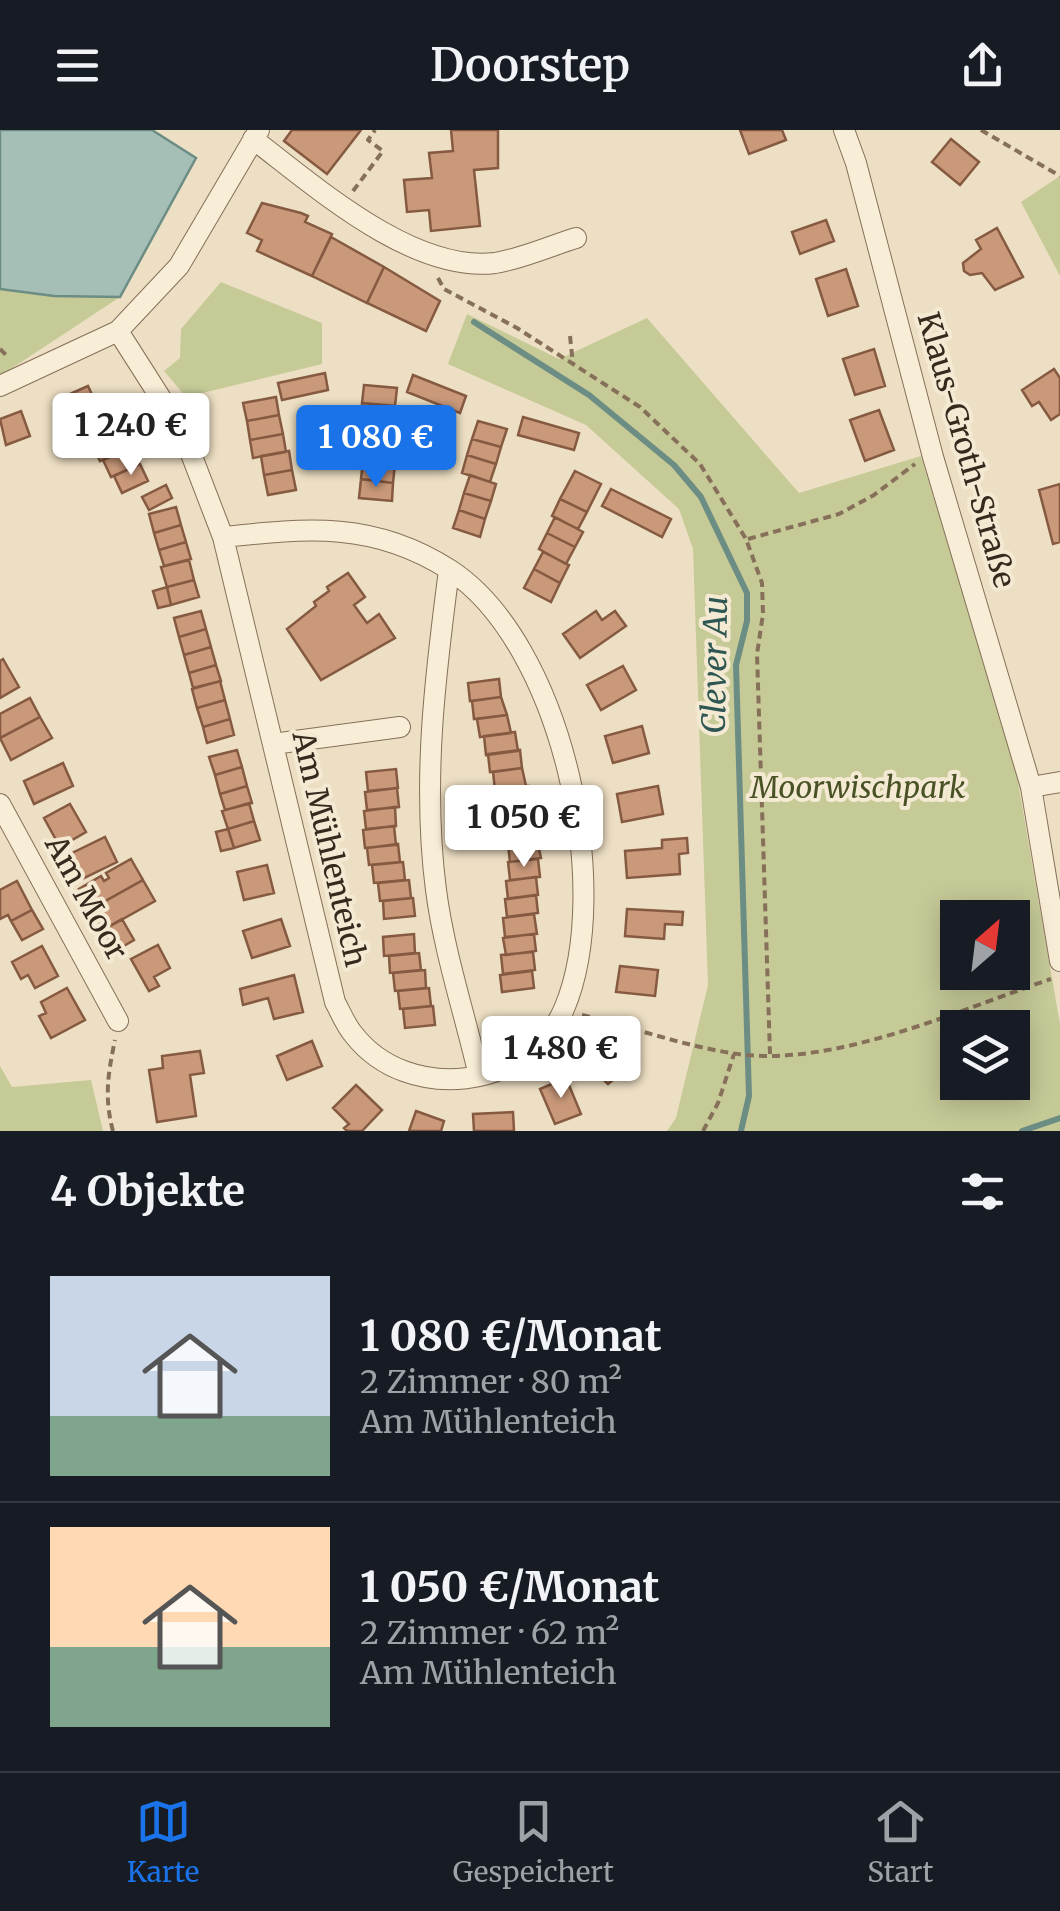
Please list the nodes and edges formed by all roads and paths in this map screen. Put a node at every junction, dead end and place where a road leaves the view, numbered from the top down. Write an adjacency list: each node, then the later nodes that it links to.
1 (376, 130): 6 (path)
2 (844, 130): 13 (street, Klaus-Groth-Straße)
3 (980, 130): 5 (path)
4 (256, 134): 6 (street); 9 (street)
5 (1060, 176)
6 (341, 206): 8 (street)
7 (576, 238): 8 (street)
8 (427, 256): 11 (path)
9 (118, 331): 12 (street); 14 (street, Am Mühlenteich)
10 (570, 336): 11 (path)
11 (573, 364): 15 (path)
12 (0, 386)
13 (933, 457): 15 (path); 20 (street, Klaus-Groth-Straße)
14 (223, 537): 16 (street, Am Mühlenteich); 18 (street, Am Mühlenteich)
15 (746, 540): 27 (path)
16 (449, 570): 24 (street, Am Mühlenteich); 28 (street)
17 (400, 727): 18 (street)
18 (274, 744): 28 (street, Am Mühlenteich)
19 (1060, 782): 20 (street)
20 (1030, 787): 22 (street, Klaus-Groth-Straße)
21 (0, 804): 25 (street, Am Moor)
22 (1060, 960)
23 (1060, 976): 27 (path)
24 (564, 1010): 26 (path); 28 (street, Am Mühlenteich)
25 (118, 1021): 29 (path)
26 (734, 1054): 27 (path); 30 (path)
27 (770, 1054)
28 (479, 1076)
29 (113, 1131)
30 (703, 1131)

